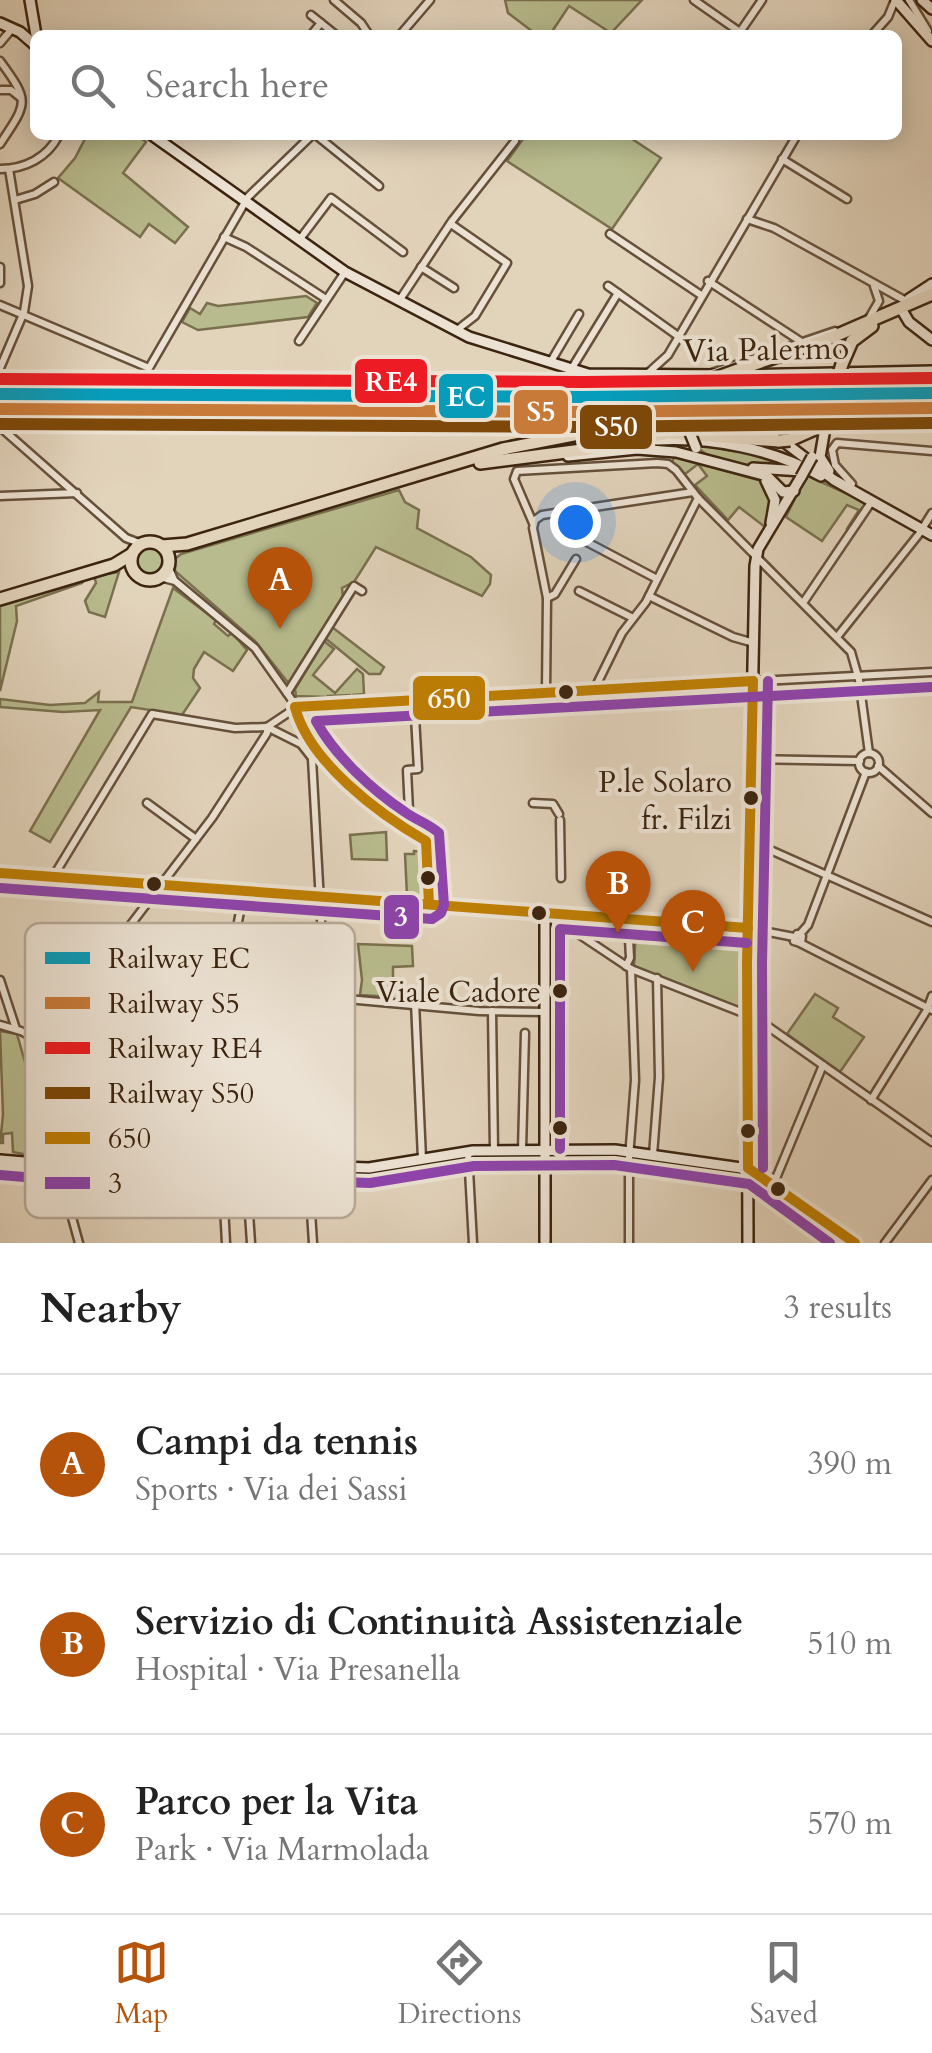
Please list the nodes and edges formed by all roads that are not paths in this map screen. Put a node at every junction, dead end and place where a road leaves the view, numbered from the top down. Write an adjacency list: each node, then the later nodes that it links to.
1 (334, 0): 18 (street)
2 (430, 0): 19 (street)
3 (694, 0): 20 (street)
4 (762, 0): 21 (street)
5 (922, 0): 8 (street)
6 (32, 2): 11 (street)
7 (901, 2): 10 (street); 10 (street); 23 (street); 23 (street)
8 (932, 9)
9 (311, 15): 13 (street)
10 (888, 17): 22 (street)
11 (32, 20): 14 (street); 15 (street)
12 (0, 23): 14 (street)
13 (321, 23): 16 (street); 17 (street)
14 (14, 30): 24 (street); 25 (street)
15 (35, 30)
16 (315, 30)
17 (330, 30)
18 (366, 30)
19 (404, 30)
20 (736, 30)
21 (744, 30)
22 (876, 30)
23 (932, 38)
24 (30, 41)
25 (0, 43)
26 (0, 60): 27 (street)
27 (7, 71): 28 (street); 29 (street)
28 (0, 90): 29 (street)
29 (22, 99): 30 (street)
30 (12, 126): 31 (street); 38 (street)
31 (0, 134)
32 (55, 140): 40 (street)
33 (159, 140): 45 (street, Via Palermo)
34 (309, 140): 45 (street)
35 (320, 140): 42 (street)
36 (794, 140): 39 (street)
37 (514, 141): 47 (street)
38 (0, 144)
39 (782, 159): 43 (street); 46 (street)
40 (5, 169): 44 (street)
41 (54, 182): 44 (street)
42 (380, 186)
43 (848, 199)
44 (15, 200): 69 (street)
45 (244, 202): 49 (street); 50 (street, Via Palermo)
46 (747, 218): 55 (street); 58 (street)
47 (451, 224): 53 (street); 70 (street)
48 (610, 234): 62 (street)
49 (224, 238): 64 (street); 69 (street)
50 (299, 240): 51 (street); 54 (street, Via Palermo)
51 (403, 252)
52 (0, 267): 56 (street)
53 (421, 267): 60 (street); 65 (street)
54 (345, 272): 64 (street); 65 (street, Via Palermo)
55 (708, 282): 62 (street); 78 (street)
56 (0, 283)
57 (932, 284): 67 (street)
58 (874, 285): 67 (street); 71 (street)
59 (608, 286): 61 (street)
60 (454, 288)
61 (618, 292): 74 (street); 82 (street)
62 (701, 294): 74 (street)
63 (932, 297): 67 (main road); 71 (main road)
64 (326, 299): 76 (street)
65 (399, 302): 73 (street, Via Palermo)
66 (0, 306): 69 (street)
67 (904, 306): 71 (street); 77 (street); 87 (main road, bridge)
68 (579, 314): 80 (street)
69 (22, 315): 81 (street)
70 (475, 316): 73 (street); 75 (street)
71 (873, 318): 72 (main road)
72 (851, 329): 78 (street); 86 (main road, bridge)
73 (455, 331): 75 (street, Via Palermo)
74 (678, 336): 79 (street)
75 (472, 338): 80 (street, Via Palermo)
76 (299, 340)
77 (932, 340)
78 (801, 341): 86 (street)
79 (668, 355): 84 (street); 85 (street)
80 (550, 363): 82 (street, Via Palermo)
81 (0, 368)
82 (571, 370): 84 (street, Via Palermo)
83 (932, 371): 86 (street, Via Palermo)
84 (643, 375): 85 (street, Via Palermo)
85 (663, 375): 86 (street, Via Palermo)
86 (703, 381): 93 (main road, bridge); 94 (street, bridge)
87 (829, 408): 89 (street); 90 (main road)
88 (0, 427): 100 (street)
89 (824, 434): 98 (street); 99 (street, bridge)
90 (630, 441): 92 (main road); 98 (street)
91 (932, 451): 98 (street)
92 (508, 458): 94 (street); 96 (main road)
93 (476, 459): 96 (main road); 103 (street)
94 (724, 466): 95 (street)
95 (742, 469): 97 (street); 98 (street)
96 (441, 470): 110 (main road)
97 (757, 474): 99 (street); 107 (street)
98 (851, 489): 103 (street)
99 (794, 491): 107 (street)
100 (77, 493): 102 (street); 111 (street)
101 (696, 495): 105 (street); 105 (street); 112 (street); 117 (street)
102 (0, 496)
103 (873, 500): 106 (street); 123 (street)
104 (932, 513): 106 (street)
105 (533, 523): 121 (street)
106 (923, 533): 125 (street)
107 (767, 535): 112 (street)
108 (586, 541): 117 (street)
109 (162, 546): 110 (main road); 111 (main road); 115 (main road)
110 (180, 546): 115 (main road)
111 (136, 550): 114 (main road); 116 (main road)
112 (756, 557): 123 (street); 126 (street)
113 (576, 559): 121 (street)
114 (114, 566): 116 (main road); 122 (main road)
115 (166, 567): 116 (main road); 134 (street)
116 (133, 570)
117 (657, 579): 120 (street)
118 (362, 591): 134 (street)
119 (580, 591): 124 (street)
120 (649, 596): 124 (street); 126 (street)
121 (547, 598): 133 (street)
122 (0, 599)
123 (804, 603): 125 (street)
124 (633, 618): 129 (street)
125 (837, 637): 128 (street)
126 (754, 644): 130 (street)
127 (932, 672): 128 (street)
128 (856, 676): 130 (street); 140 (street)
129 (600, 678): 131 (street); 132 (street)
130 (753, 681): 132 (street); 141 (street)
131 (594, 690): 132 (street); 133 (street)
132 (607, 690)
133 (546, 692): 135 (street)
134 (287, 693): 136 (street)
135 (414, 699): 136 (street); 151 (street)
136 (295, 707): 137 (street); 138 (street)
137 (267, 727): 139 (street); 152 (street); 157 (street)
138 (311, 740): 139 (street); 143 (street); 144 (street)
139 (298, 743): 143 (street)
140 (870, 754): 145 (street); 146 (street)
141 (752, 758): 142 (street); 153 (street)
142 (768, 759): 145 (street); 154 (street)
143 (313, 762): 144 (street); 161 (street)
144 (329, 762): 151 (street)
145 (860, 762): 147 (street)
146 (878, 766): 147 (street); 150 (street)
147 (866, 772): 156 (street)
148 (148, 802): 152 (street)
149 (533, 803): 158 (street)
150 (932, 813)
151 (410, 832): 162 (street)
152 (196, 839): 159 (street)
153 (750, 840): 154 (street); 171 (street)
154 (766, 847): 156 (street)
155 (0, 872): 157 (street)
156 (828, 874): 167 (street); 173 (street)
157 (53, 876): 159 (street)
158 (560, 878)
159 (161, 885): 160 (street); 168 (street)
160 (244, 891): 161 (street); 169 (street)
161 (320, 896): 162 (street); 170 (street)
162 (429, 904): 163 (street)
163 (545, 913): 164 (street); 182 (street)
164 (558, 914): 165 (street); 172 (street)
165 (571, 915): 166 (street); 172 (street)
166 (628, 919): 171 (street); 174 (street)
167 (932, 922)
168 (130, 923)
169 (238, 923)
170 (322, 923)
171 (748, 928): 173 (street); 183 (street)
172 (574, 930): 174 (street)
173 (798, 938): 180 (street)
174 (628, 967): 175 (street); 195 (street)
175 (657, 978): 183 (street); 196 (street)
176 (0, 980): 185 (street)
177 (932, 996): 180 (street)
178 (355, 999): 179 (street)
179 (415, 1002): 181 (street); 197 (street)
180 (930, 1009): 189 (street)
181 (492, 1011): 182 (street); 192 (street)
182 (544, 1012): 191 (street)
183 (746, 1015): 188 (street); 201 (street)
184 (0, 1025): 185 (street)
185 (16, 1029): 186 (street)
186 (25, 1034)
187 (525, 1034): 193 (street)
188 (823, 1065): 189 (street); 203 (street)
189 (871, 1100): 190 (street)
190 (932, 1142)
191 (544, 1149): 193 (street); 195 (street); 213 (street)
192 (494, 1150): 193 (street); 194 (street)
193 (522, 1150)
194 (468, 1152): 197 (street); 212 (street)
195 (630, 1152): 196 (street); 214 (street)
196 (653, 1155): 201 (street)
197 (422, 1159): 200 (street)
198 (0, 1164): 199 (street)
199 (25, 1166)
200 (355, 1167)
201 (748, 1168): 203 (street); 215 (street)
202 (932, 1180): 217 (street)
203 (774, 1184): 216 (street)
204 (72, 1218): 208 (street)
205 (225, 1218): 209 (street)
206 (249, 1218): 210 (street)
207 (311, 1218): 211 (street)
208 (79, 1243)
209 (226, 1243)
210 (251, 1243)
211 (313, 1243)
212 (474, 1243)
213 (544, 1243)
214 (628, 1243)
215 (748, 1243)
216 (855, 1243)
217 (884, 1243)

